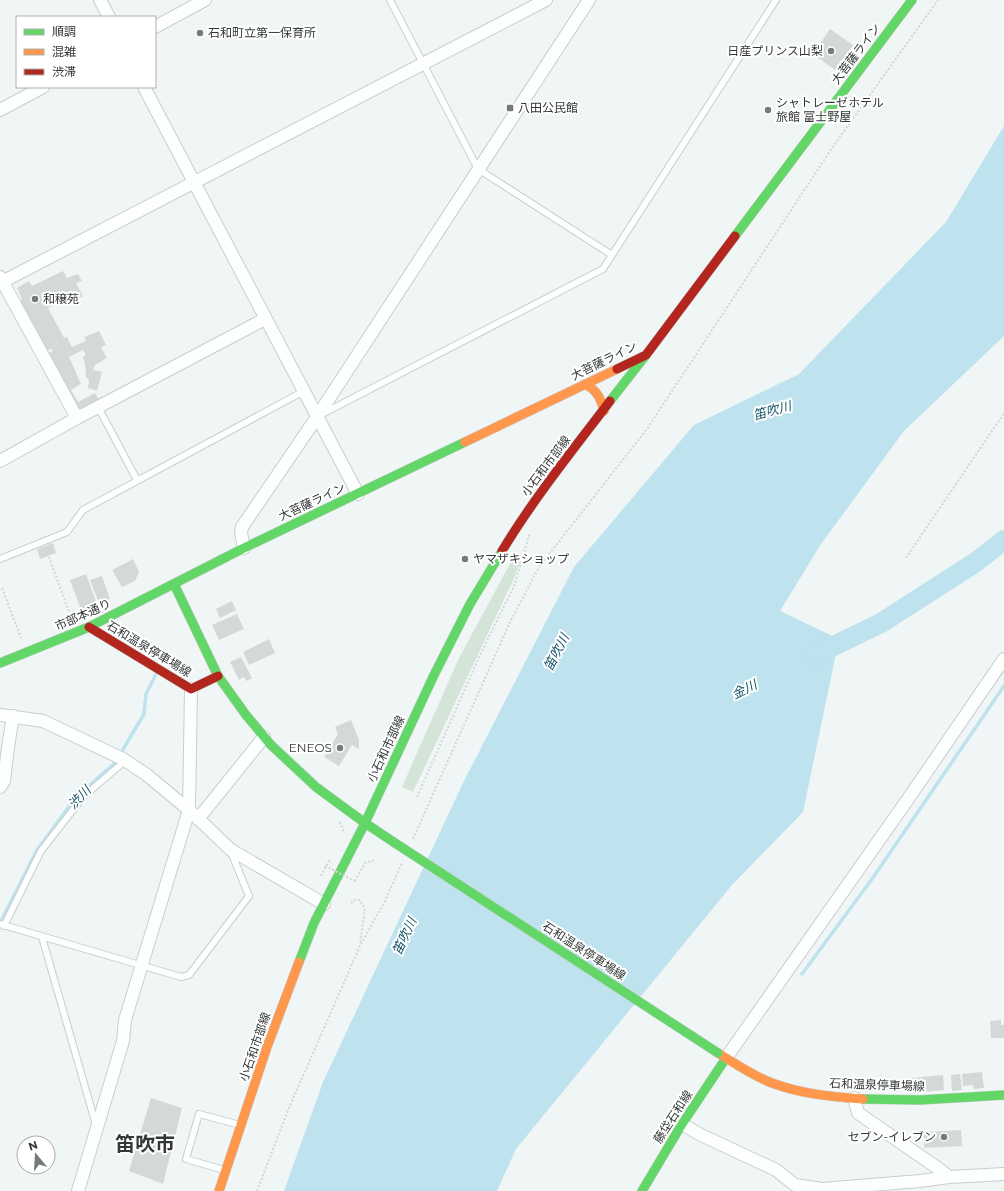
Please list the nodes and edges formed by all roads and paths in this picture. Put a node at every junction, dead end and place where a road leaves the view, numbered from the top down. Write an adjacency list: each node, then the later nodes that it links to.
1 (100, 0): 9 (street)
2 (205, 0): 10 (street)
3 (390, 0): 11 (lane)
4 (546, 0): 11 (street)
5 (588, 0): 15 (street)
6 (776, 0): 17 (lane)
7 (912, 0): 20 (main road, 大菩薩ライン)
8 (938, 0): 54 (path)
9 (108, 16)
10 (156, 26)
11 (424, 63): 15 (lane); 16 (street)
12 (41, 88): 14 (street)
13 (145, 88): 16 (street)
14 (0, 110)
15 (478, 169): 17 (lane); 26 (street)
16 (194, 183): 18 (street); 19 (street)
17 (612, 255): 26 (lane)
18 (1, 281): 27 (street)
19 (265, 319): 22 (street); 23 (street)
20 (646, 355): 21 (main road, 大菩薩ライン); 24 (main road, 小石和市部線)
21 (585, 384): 24 (main road); 30 (main road, 大菩薩ライン)
22 (304, 391): 26 (street); 29 (lane)
23 (98, 407): 27 (street); 29 (lane)
24 (604, 411): 53 (main road, 小石和市部線)
25 (1004, 413): 34 (path)
26 (318, 417): 30 (street); 32 (street)
27 (77, 418): 28 (street)
28 (0, 461)
29 (138, 480): 35 (lane)
30 (358, 494): 32 (main road, 大菩薩ライン)
31 (531, 527): 50 (path)
32 (244, 548): 36 (main road, 大菩薩ライン)
33 (49, 557): 38 (path)
34 (906, 558)
35 (0, 559)
36 (174, 584): 39 (main road, 市部本通り); 43 (main road, 石和温泉停車場線)
37 (2, 588): 40 (path)
38 (72, 620)
39 (89, 627): 42 (main road, 市部本通り); 44 (main road, 石和温泉停車場線)
40 (22, 641)
41 (1004, 659): 65 (street)
42 (0, 663)
43 (218, 676): 44 (main road, 石和温泉停車場線); 47 (main road, 石和温泉停車場線)
44 (191, 689): 51 (street)
45 (0, 715): 46 (street)
46 (13, 716): 48 (street); 49 (street)
47 (264, 737): 52 (street); 53 (main road, 石和温泉停車場線)
48 (120, 758): 51 (street); 61 (lane)
49 (0, 787)
50 (418, 797)
51 (189, 810): 52 (street); 64 (street)
52 (198, 819): 55 (street)
53 (365, 823): 60 (main road, 小石和市部線); 65 (main road, 石和温泉停車場線, bridge)
54 (414, 839)
55 (231, 850): 60 (street); 64 (lane)
56 (375, 860): 58 (path, bridge)
57 (404, 860): 63 (path)
58 (325, 866)
59 (351, 903): 63 (path)
60 (324, 904): 68 (main road, 小石和市部線)
61 (2, 925): 62 (lane)
62 (42, 937): 64 (lane); 70 (lane)
63 (360, 946): 78 (path)
64 (141, 966): 70 (street)
65 (722, 1055): 67 (main road, 石和温泉停車場線); 69 (main road, 藤垈石和線)
66 (1004, 1095): 67 (main road, 石和温泉停車場線)
67 (854, 1098): 73 (street)
68 (240, 1125): 71 (main road, 小石和市部線); 71 (lane)
69 (685, 1125): 75 (street); 79 (main road, 藤垈石和線)
70 (97, 1128): 76 (street)
71 (226, 1171): 77 (main road, 小石和市部線)
72 (1004, 1174): 73 (street)
73 (949, 1177): 74 (street)
74 (921, 1186): 75 (street)
75 (822, 1190)
76 (78, 1191)
77 (219, 1191)
78 (257, 1191)
79 (642, 1191)

